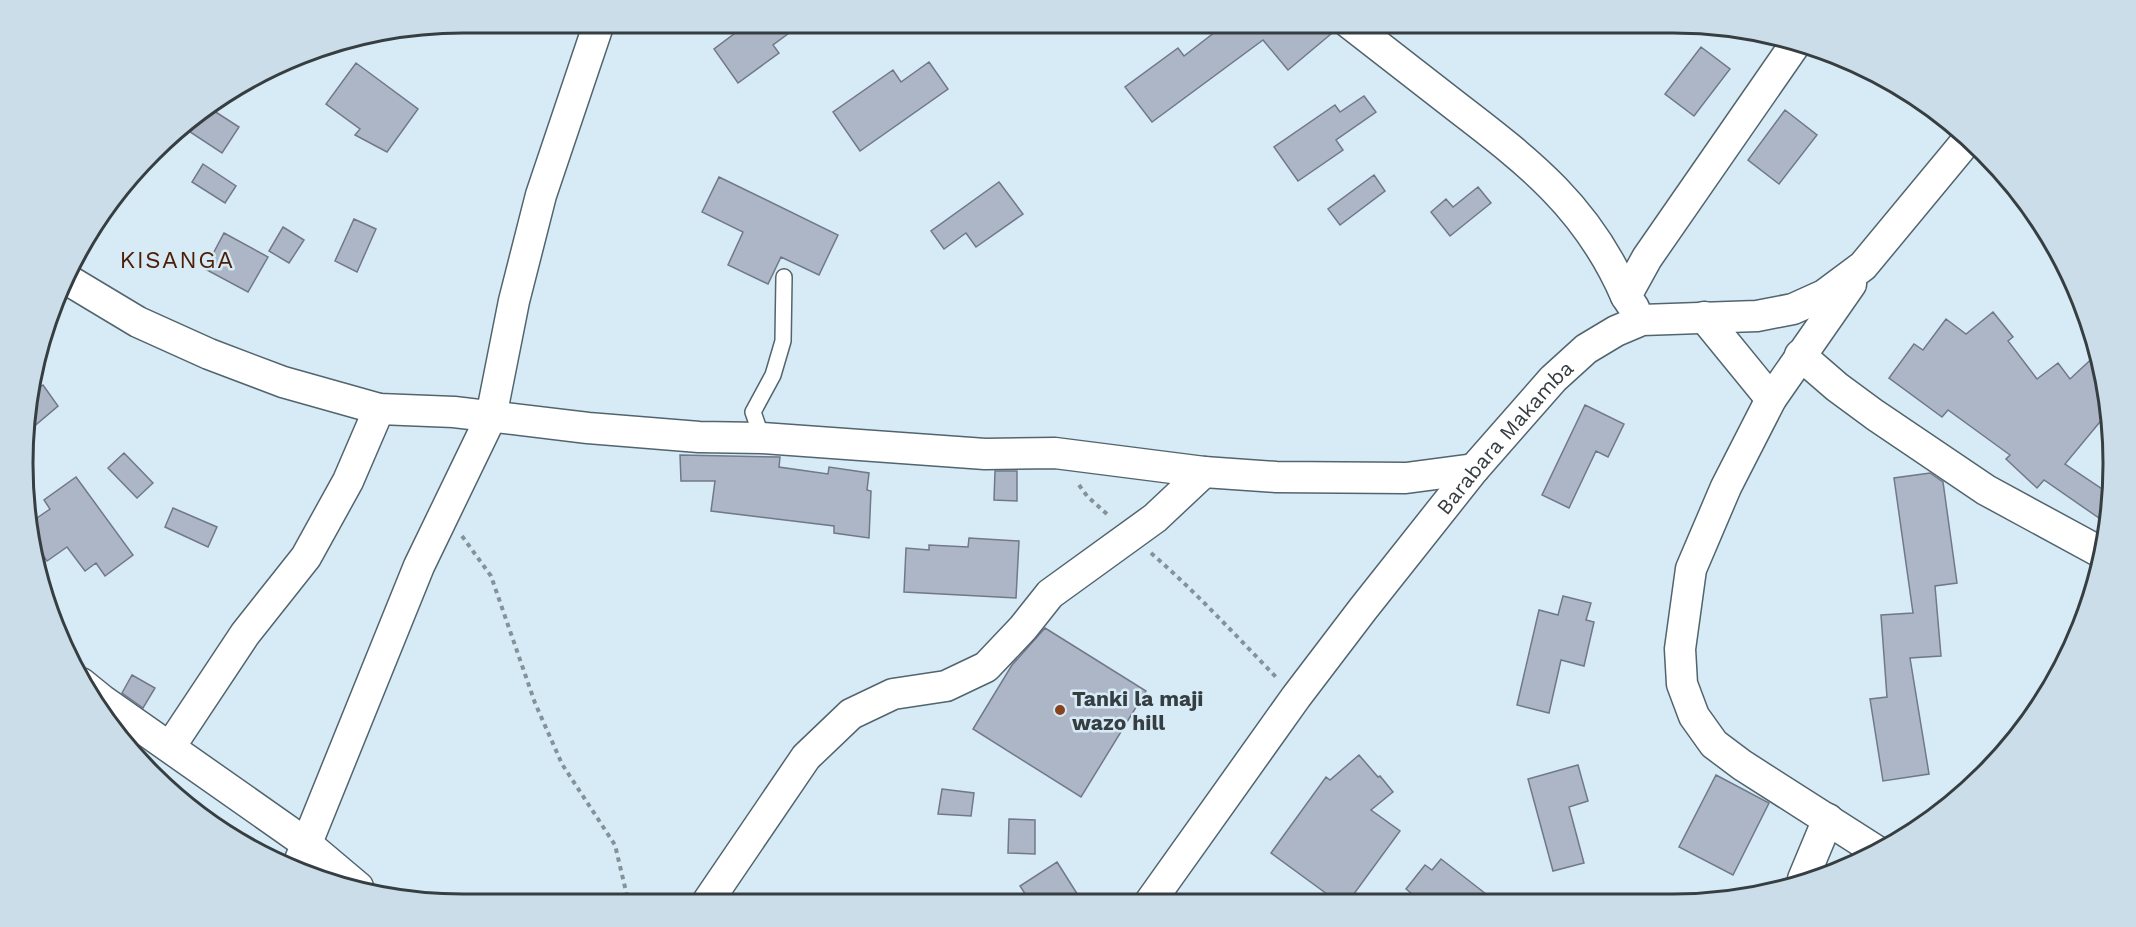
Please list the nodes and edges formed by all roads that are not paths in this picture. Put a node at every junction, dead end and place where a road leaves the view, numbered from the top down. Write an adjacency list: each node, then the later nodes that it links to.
1 (595, 33): 14 (street)
2 (1363, 33): 8 (street)
3 (1791, 50): 8 (street)
4 (1963, 146): 5 (street, Barabara Makamba)
5 (1863, 267): 9 (street, Barabara Makamba); 11 (street)
6 (784, 278): 15 (lane)
7 (73, 283): 13 (street)
8 (1626, 296): 10 (street)
9 (1704, 317): 10 (street, Barabara Makamba); 12 (street)
10 (1642, 320): 16 (street, Barabara Makamba)
11 (1800, 355): 12 (street); 18 (street)
12 (1771, 399): 21 (street)
13 (379, 409): 14 (street); 20 (street)
14 (491, 417): 15 (street); 23 (street)
15 (762, 438): 17 (street)
16 (1474, 469): 17 (street); 27 (street, Barabara Makamba)
17 (1204, 472): 26 (street)
18 (2095, 549)
19 (104, 699): 20 (street)
20 (170, 747): 23 (street)
21 (1828, 819): 22 (street); 25 (street)
22 (1869, 846)
23 (302, 857): 24 (street)
24 (332, 873)
25 (1806, 873)
26 (713, 894)
27 (1156, 894)

